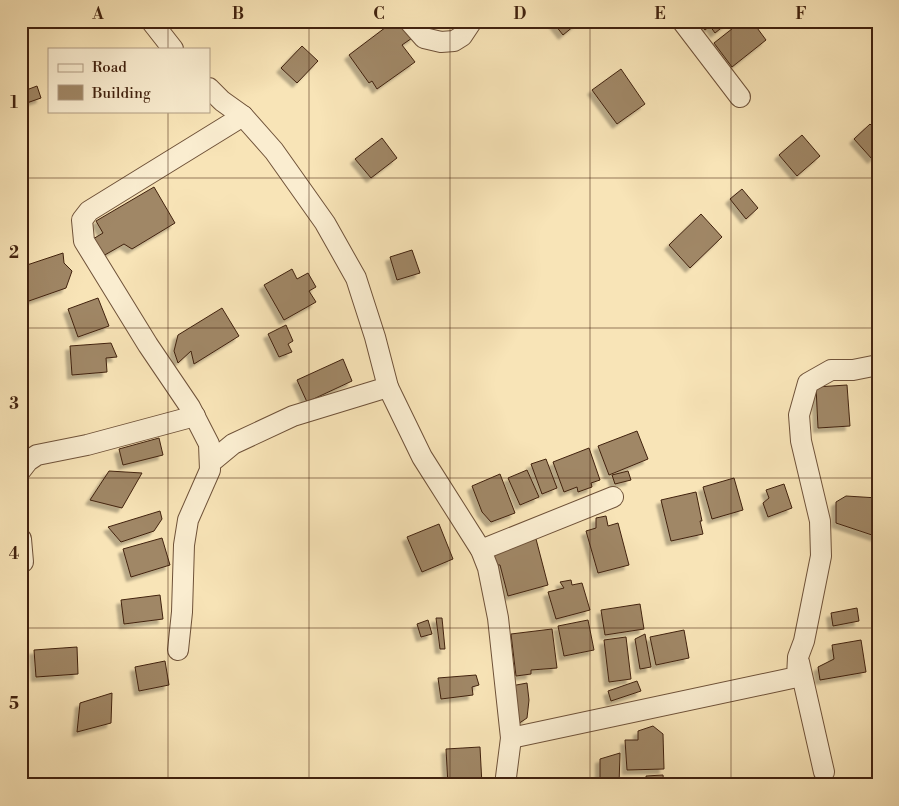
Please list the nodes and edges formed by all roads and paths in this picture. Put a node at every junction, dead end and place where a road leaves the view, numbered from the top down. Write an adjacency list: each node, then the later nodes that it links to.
1 (151, 21): 5 (street)
2 (410, 21): 3 (street)
3 (472, 21)
4 (682, 21): 7 (street)
5 (172, 48)
6 (210, 89): 8 (street)
7 (740, 97)
8 (242, 116): 10 (street); 11 (street)
9 (878, 365): 19 (street)
10 (388, 387): 12 (street); 16 (street)
11 (195, 416): 12 (street); 13 (street)
12 (209, 453): 18 (street)
13 (21, 470)
14 (613, 497): 16 (street)
15 (21, 539): 17 (street)
16 (481, 550): 20 (street)
17 (23, 562)
18 (178, 650)
19 (798, 657): 20 (street); 21 (street)
20 (511, 738): 22 (street)
21 (824, 772)
22 (506, 785)

